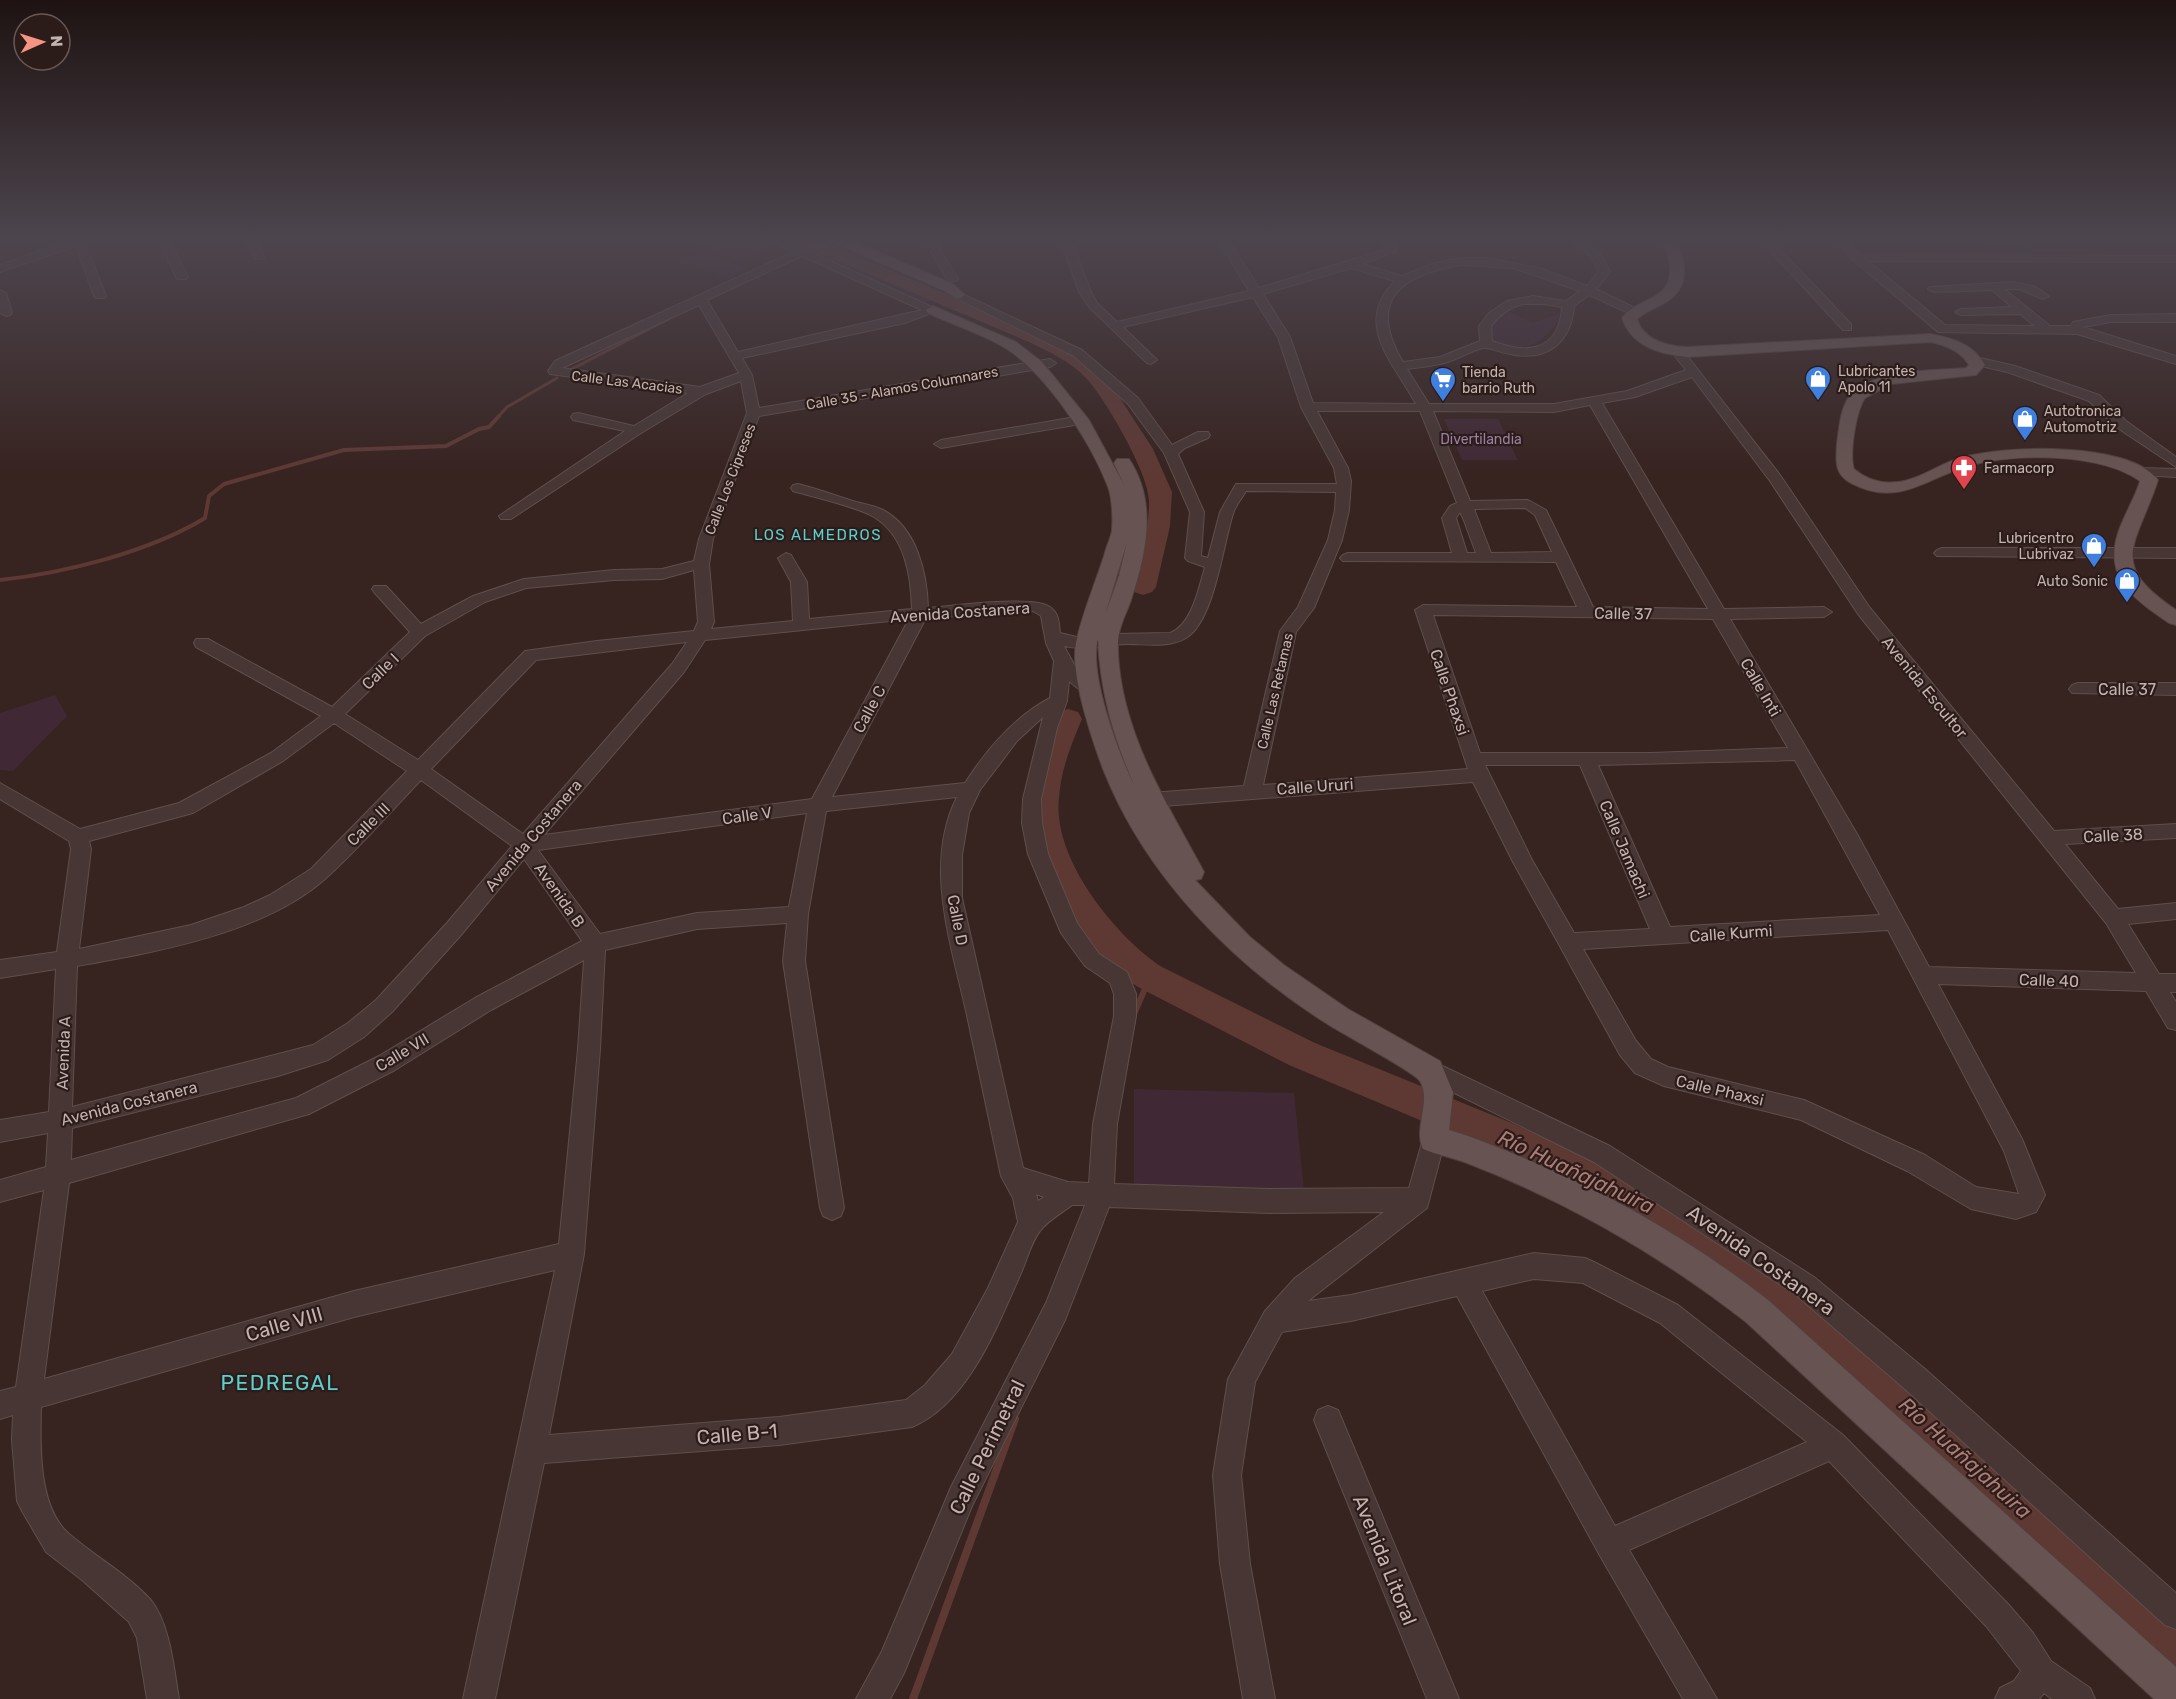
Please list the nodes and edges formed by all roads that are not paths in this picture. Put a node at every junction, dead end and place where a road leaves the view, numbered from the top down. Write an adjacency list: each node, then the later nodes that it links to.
1 (658, 317): 32 (street, Calle Las Acacias)
2 (713, 317): 24 (street, Calle Los Cipreses)
3 (909, 317): 24 (street)
4 (969, 317): 28 (main road, Avenida Costanera)
5 (986, 317): 42 (street)
6 (1105, 317): 17 (street)
7 (1151, 317): 17 (street)
8 (1271, 317): 34 (street, Calle Las Retamas)
9 (1382, 317): 29 (street)
10 (1492, 317): 22 (street)
11 (1567, 317): 22 (street)
12 (1630, 317): 23 (main road)
13 (1839, 317): 18 (street)
14 (1923, 317): 21 (street)
15 (2032, 317): 19 (street)
16 (2176, 318): 20 (street)
17 (1114, 326): 25 (street)
18 (1848, 327)
19 (2046, 329): 20 (street); 21 (street)
20 (2077, 330): 26 (street)
21 (1941, 334): 23 (main road); 27 (main road)
22 (1486, 343): 29 (street)
23 (1677, 351): 30 (street, Avenida Escultor)
24 (737, 356): 31 (street, Calle Los Cipreses)
25 (1150, 360)
26 (2176, 360)
27 (1976, 361): 43 (street); 44 (main road)
28 (1044, 364): 36 (street, Calle 35 - Alamos Columnares); 38 (main road, Avenida Costanera); 70 (main road, Avenida Costanera)
29 (1399, 366): 35 (street)
30 (1694, 372): 33 (street); 91 (street, Avenida Escultor)
31 (746, 375): 32 (street); 36 (street, Calle Los Cipreses)
32 (701, 391): 39 (street)
33 (1595, 402): 35 (street); 64 (street, Calle Inti)
34 (1308, 407): 35 (street); 46 (street, Calle Las Retamas)
35 (1425, 408): 47 (street)
36 (754, 413): 57 (street, Calle Los Cipreses)
37 (578, 417): 39 (street)
38 (1081, 420): 41 (street); 72 (main road, Avenida Costanera)
39 (636, 430): 48 (street)
40 (1203, 435): 42 (street)
41 (941, 444)
42 (1171, 453): 58 (street)
43 (2175, 463): 44 (street)
44 (2142, 472): 51 (main road)
45 (798, 488): 61 (street)
46 (1343, 488): 58 (street); 86 (street, Calle Las Retamas)
47 (1465, 505): 52 (street); 53 (street); 54 (street)
48 (506, 516)
49 (1942, 553): 51 (street)
50 (2176, 553): 51 (street)
51 (2122, 554): 65 (main road)
52 (1460, 556): 53 (street); 56 (street)
53 (1485, 556): 54 (street)
54 (1562, 557): 62 (street)
55 (786, 558): 66 (street)
56 (1348, 558)
57 (701, 564): 67 (street, Calle I); 68 (street, Calle Los Cipreses)
58 (1212, 564): 70 (street)
59 (380, 589): 67 (street)
60 (1423, 610): 62 (street, Calle 37); 82 (street, Calle Phaxsi)
61 (920, 612): 66 (street, Avenida Costanera); 69 (street, Avenida Costanera); 88 (street, Calle C)
62 (1587, 612): 64 (street, Calle 37)
63 (1824, 612): 64 (street, Calle 37)
64 (1718, 614): 79 (street, Calle Inti)
65 (2176, 619)
66 (801, 625): 68 (street, Avenida Costanera)
67 (419, 632): 78 (street, Calle I)
68 (701, 634): 83 (street, Calle III); 92 (street, Avenida Costanera)
69 (1053, 636): 72 (street); 73 (street, Avenida Costanera)
70 (1108, 639): 72 (street); 87 (main road, Avenida Costanera)
71 (202, 643): 78 (street, Avenida B)
72 (1086, 645): 74 (main road, Avenida Costanera)
73 (1062, 662): 74 (street, Avenida Costanera); 77 (street, Calle Perimetral)
74 (1089, 688): 81 (main road, Avenida Costanera)
75 (2078, 689): 76 (street, Calle 37)
76 (2176, 689)
77 (1058, 701): 84 (street, Calle D); 114 (street, Calle Perimetral)
78 (334, 715): 83 (street, Avenida B); 90 (street, Calle I)
79 (1800, 754): 80 (street, Calle Ururi); 96 (street, Calle Inti)
80 (1587, 760): 82 (street, Calle Ururi); 97 (street, Calle Jamachi)
81 (1110, 762): 87 (main road); 98 (main road, Avenida Costanera)
82 (1476, 767): 86 (street, Calle Ururi); 99 (street, Calle Phaxsi)
83 (421, 771): 92 (street, Avenida B); 101 (street, Calle III)
84 (970, 789): 88 (street, Calle V); 111 (street, Calle D)
85 (0, 790): 90 (street)
86 (1252, 790): 87 (street, Calle Ururi)
87 (1150, 800): 98 (main road, Avenida Costanera)
88 (818, 805): 92 (street, Calle V); 94 (street, Calle C)
89 (2176, 831): 91 (street, Calle 38)
90 (78, 837): 101 (street, Avenida A)
91 (2049, 838): 95 (street, Avenida Escultor)
92 (524, 845): 100 (street, Avenida B); 107 (street, Avenida Costanera)
93 (2176, 912): 95 (street)
94 (798, 914): 100 (street, Calle VII); 116 (street, Calle C)
95 (2113, 917): 104 (street, Avenida Escultor)
96 (1893, 922): 97 (street, Calle Kurmi); 103 (street, Calle Inti)
97 (1664, 937): 99 (street, Calle Kurmi)
98 (1236, 939): 106 (main road, Avenida Costanera)
99 (1568, 942): 103 (street, Calle Phaxsi)
100 (595, 944): 110 (street, Calle VII); 118 (street, Avenida B)
101 (67, 960): 102 (street, Calle III); 107 (street, Avenida A)
102 (0, 969)
103 (1923, 975): 104 (street, Calle 40)
104 (2165, 984): 105 (street, Avenida Escultor)
105 (2176, 1021)
106 (1435, 1081): 109 (main road); 127 (street, Avenida Costanera)
107 (60, 1120): 108 (street, Avenida Costanera); 110 (street, Avenida A)
108 (0, 1131)
109 (1434, 1137): 115 (street); 129 (main road)
110 (58, 1174): 112 (street, Calle VII); 121 (street, Avenida A)
111 (1013, 1176): 113 (street); 117 (street, Calle D)
112 (0, 1191)
113 (1068, 1193): 114 (street); 117 (street)
114 (1101, 1195): 115 (street); 132 (street, Calle Perimetral)
115 (1418, 1200): 120 (street)
116 (832, 1208)
117 (1031, 1222): 125 (street, Calle B-1)
118 (571, 1254): 121 (street, Calle VIII); 125 (street, Avenida B)
119 (1464, 1282): 120 (street); 124 (street); 126 (street)
120 (1274, 1320): 133 (street)
121 (28, 1396): 122 (street, Calle VIII); 130 (street, Avenida A)
122 (0, 1405)
123 (1328, 1420): 134 (street, Avenida Litoral)
124 (1833, 1445): 126 (street); 128 (street)
125 (532, 1450): 131 (street, Avenida B)
126 (1609, 1544): 135 (street)
127 (2176, 1614)
128 (2040, 1672): 136 (street); 137 (street)
129 (2176, 1693)
130 (163, 1699)
131 (479, 1699)
132 (872, 1699)
133 (1259, 1699)
134 (1443, 1699)
135 (1701, 1699)
136 (2011, 1699)
137 (2079, 1699)

